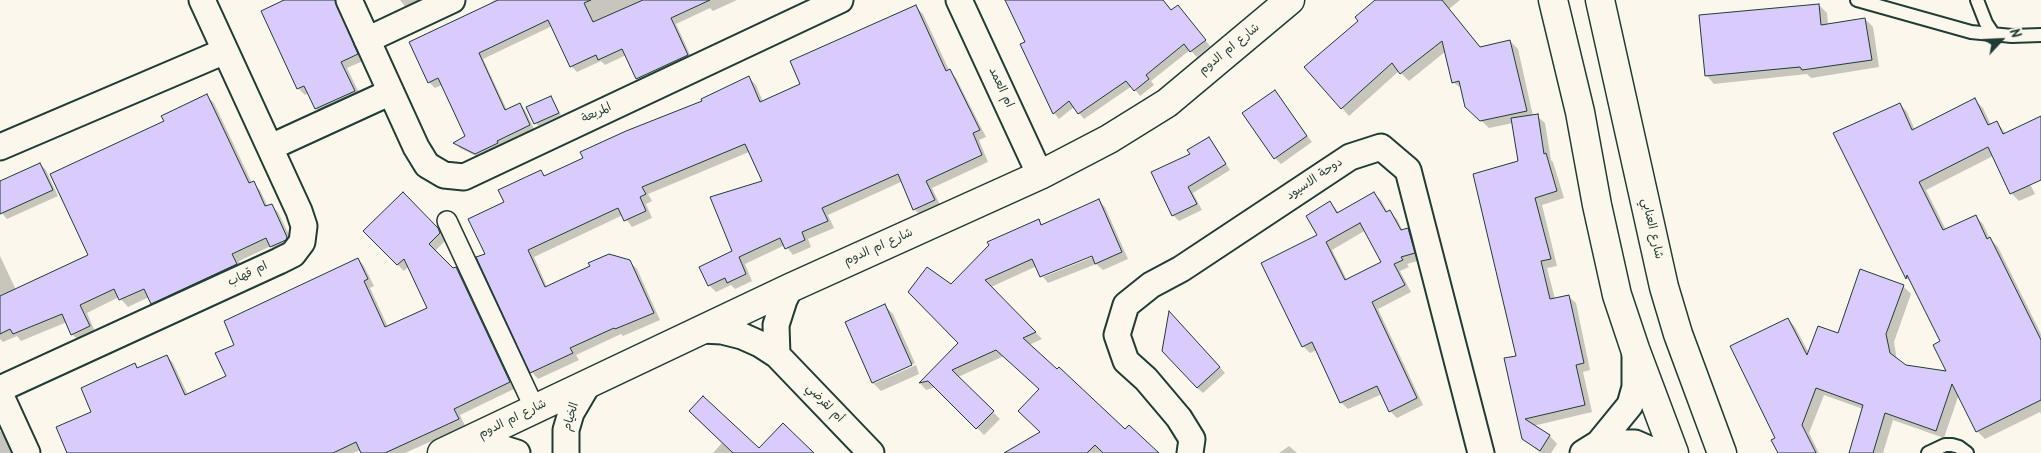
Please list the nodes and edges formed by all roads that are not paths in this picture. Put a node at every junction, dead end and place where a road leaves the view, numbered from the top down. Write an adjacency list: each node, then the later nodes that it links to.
1 (202, 0): 16 (street, ام قهاب)
2 (349, 0): 14 (street, المربعة)
3 (452, 0): 14 (street)
4 (840, 0): 17 (street, المربعة)
5 (959, 0): 20 (street, ام العمد)
6 (1290, 0): 20 (street, شارع ام الدوم)
7 (1538, 0): 15 (street)
8 (1553, 0): 15 (street)
9 (1600, 0): 41 (street, شارع العنابي)
10 (1857, 0): 13 (lane)
11 (1978, 0): 13 (lane)
12 (2041, 34): 13 (lane)
13 (1994, 35)
14 (368, 40): 17 (street, المربعة)
15 (1562, 40): 24 (street)
16 (225, 51): 18 (street); 19 (street, ام قهاب)
17 (391, 92): 19 (street)
18 (0, 147)
19 (271, 147): 27 (street, ام قهاب)
20 (1040, 175): 22 (street, شارع ام الدوم)
21 (447, 221): 29 (street)
22 (790, 288): 23 (street, شارع ام الدوم); 25 (street)
23 (701, 330): 25 (street, أم لقرضي); 26 (street, شارع ام الدوم)
24 (1635, 350): 31 (street); 40 (street)
25 (777, 355): 36 (street, أم لقرضي)
26 (588, 384): 29 (street, شارع ام الدوم); 35 (street, الخيام)
27 (0, 389)
28 (0, 394): 32 (street)
29 (535, 409): 30 (street, شارع ام الدوم)
30 (473, 439): 33 (street, شارع ام الدوم); 34 (street)
31 (1591, 448): 39 (street)
32 (27, 453)
33 (442, 453)
34 (517, 453)
35 (566, 453)
36 (871, 453)
37 (1190, 453): 38 (street, دوحة الاسيود)
38 (1482, 453)
39 (1658, 453)
40 (1674, 453)
41 (1722, 453)
42 (1928, 453): 43 (lane)
43 (1967, 453)

